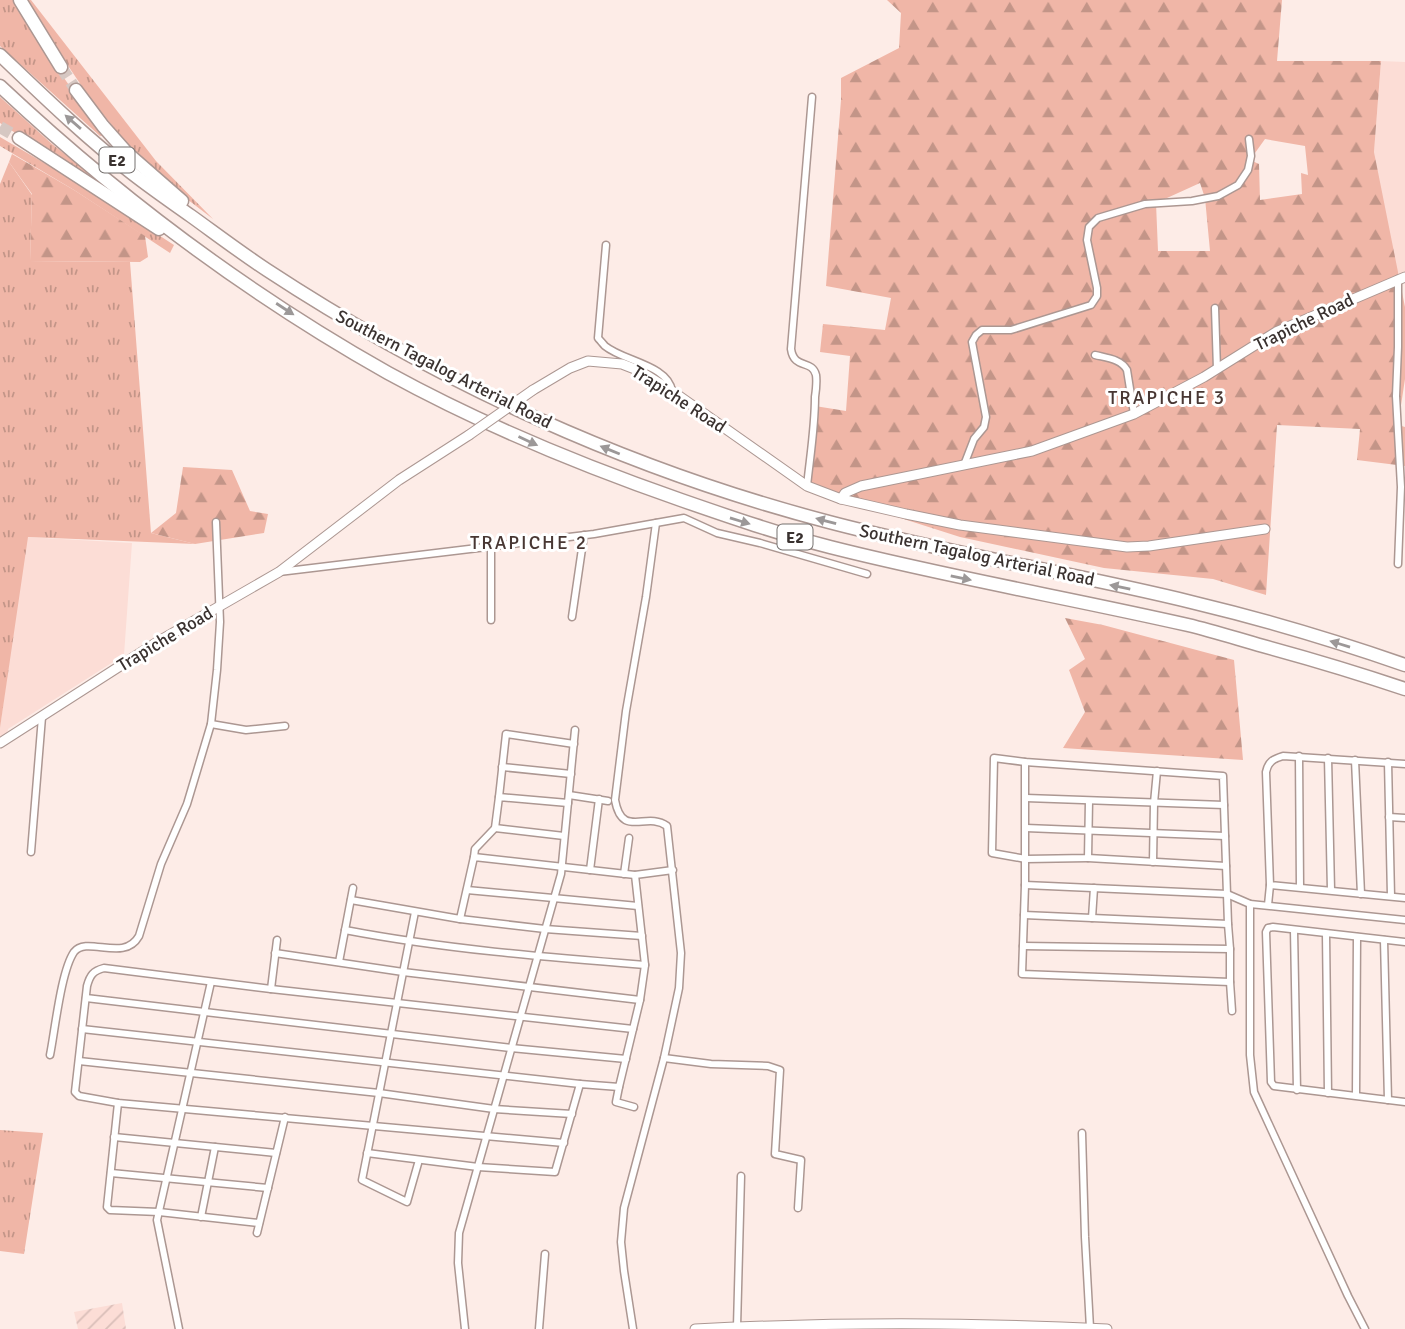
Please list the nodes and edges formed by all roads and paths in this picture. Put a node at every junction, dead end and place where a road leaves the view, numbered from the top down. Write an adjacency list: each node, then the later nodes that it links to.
1 (19, 0): 3 (highway)
2 (0, 55): 10 (highway, Southern Tagalog Arterial Road / E2, one-way to 2)
3 (61, 67)
4 (0, 86): 11 (highway, Southern Tagalog Arterial Road / E2)
5 (76, 90): 10 (highway)
6 (812, 97): 19 (street)
7 (19, 138): 11 (highway)
8 (1249, 139): 18 (street)
9 (606, 245): 16 (street)
10 (243, 254): 32 (highway, Southern Tagalog Arterial Road / E2, one-way to 10)
11 (228, 272): 33 (highway, Southern Tagalog Arterial Road / E2, one-way to 33)
12 (1402, 278): 15 (street, Trapiche Road); 26 (street)
13 (1215, 307): 15 (street)
14 (1095, 355): 17 (street)
15 (1217, 369): 17 (street, Trapiche Road)
16 (672, 391): 19 (street, Trapiche Road); 27 (street, Trapiche Road, bridge)
17 (1134, 414): 18 (street, Trapiche Road)
18 (964, 465): 20 (street, Trapiche Road)
19 (807, 486): 20 (street, Trapiche Road)
20 (841, 499): 23 (street)
21 (216, 522): 29 (street)
22 (656, 523): 24 (street); 28 (street); 74 (street)
23 (1265, 529)
24 (584, 535): 25 (street); 30 (street)
25 (491, 546): 27 (street); 31 (street)
26 (1398, 564)
27 (279, 572): 29 (street, Trapiche Road)
28 (867, 574)
29 (220, 606): 34 (street, Trapiche Road); 35 (street)
30 (572, 617)
31 (491, 620)
32 (1405, 665)
33 (1405, 689)
34 (42, 717): 38 (street, Trapiche Road); 66 (street)
35 (211, 724): 36 (street); 131 (street)
36 (285, 726)
37 (575, 730): 39 (street)
38 (0, 743)
39 (574, 744): 46 (street); 48 (street)
40 (1298, 756): 41 (street); 77 (street); 79 (street)
41 (1328, 758): 42 (street); 83 (street)
42 (1355, 760): 44 (street); 85 (street)
43 (1025, 762): 47 (street); 50 (street); 69 (street)
44 (1388, 762): 45 (street); 57 (street)
45 (1405, 764)
46 (502, 767): 48 (street); 49 (street)
47 (1157, 771): 55 (street); 56 (street)
48 (571, 774): 51 (street)
49 (499, 797): 51 (street); 59 (street)
50 (1026, 798): 54 (street); 60 (street)
51 (568, 799): 52 (street); 63 (street)
52 (599, 799): 53 (street); 73 (street)
53 (608, 801)
54 (1089, 801): 55 (street); 61 (street)
55 (1154, 803): 56 (street); 62 (street)
56 (1224, 805): 64 (street)
57 (1390, 817): 58 (street); 86 (street)
58 (1405, 818)
59 (495, 828): 63 (street); 67 (street)
60 (1026, 828): 61 (street); 69 (street)
61 (1088, 830): 62 (street); 68 (street)
62 (1153, 833): 64 (street); 70 (street)
63 (565, 836): 71 (street)
64 (1225, 836): 72 (street)
65 (629, 838): 75 (street)
66 (31, 852)
67 (474, 857): 71 (street); 82 (street)
68 (1088, 858): 69 (street); 70 (street)
69 (1026, 859): 78 (street)
70 (1153, 862): 72 (street)
71 (561, 866): 73 (street); 87 (street)
72 (1226, 866): 84 (street)
73 (590, 870): 75 (street)
74 (673, 870): 76 (street); 132 (street)
75 (625, 874): 76 (street)
76 (635, 875): 92 (street)
77 (1270, 885): 79 (street); 91 (street)
78 (1026, 886): 81 (street); 94 (street)
79 (1300, 887): 83 (street)
80 (353, 888): 89 (street)
81 (1094, 888): 84 (street); 95 (street)
82 (467, 890): 87 (street); 96 (street)
83 (1331, 890): 85 (street)
84 (1227, 894): 90 (street); 98 (street)
85 (1361, 894): 86 (street)
86 (1391, 896): 88 (street)
87 (554, 898): 92 (street); 99 (street)
88 (1405, 898)
89 (351, 900): 93 (street); 100 (street)
90 (1250, 904): 91 (street); 182 (street)
91 (1268, 905): 97 (street)
92 (638, 906): 103 (street)
93 (415, 912): 96 (street); 107 (street)
94 (1024, 915): 95 (street); 109 (street)
95 (1092, 918): 98 (street)
96 (460, 919): 99 (street)
97 (1405, 920)
98 (1228, 924): 110 (street)
99 (545, 929): 103 (street); 112 (street)
100 (345, 930): 107 (street); 113 (street)
101 (1294, 930): 102 (street); 140 (street); 140 (street)
102 (1326, 934): 104 (street); 142 (street)
103 (642, 936): 114 (street)
104 (1357, 937): 106 (street); 143 (street)
105 (277, 940): 111 (street)
106 (1384, 940): 108 (street); 144 (street)
107 (409, 942): 112 (street); 115 (street)
108 (1405, 942)
109 (1023, 946): 110 (street); 117 (street)
110 (1230, 949): 117 (street)
111 (275, 953): 113 (street); 119 (street)
112 (537, 957): 114 (street); 118 (street)
113 (339, 962): 115 (street)
114 (645, 965): 121 (street)
115 (403, 972): 118 (street); 122 (street)
116 (211, 982): 119 (street); 120 (street); 123 (street)
117 (1230, 982): 124 (street)
118 (528, 988): 121 (street); 125 (street)
119 (271, 989): 122 (street)
120 (86, 998): 123 (street); 126 (street)
121 (640, 1000): 127 (street)
122 (397, 1003): 125 (street); 128 (street)
123 (204, 1011): 128 (street); 129 (street)
124 (1232, 1011)
125 (520, 1017): 127 (street); 130 (street)
126 (82, 1029): 129 (street); 134 (street)
127 (633, 1030): 133 (street)
128 (391, 1033): 130 (street); 135 (street)
129 (198, 1041): 135 (street); 136 (street)
130 (511, 1048): 133 (street); 137 (street)
131 (50, 1055)
132 (664, 1058): 168 (street); 179 (street)
133 (626, 1059): 139 (street)
134 (79, 1061): 136 (street); 146 (street)
135 (386, 1061): 137 (street); 141 (street)
136 (191, 1073): 141 (street); 148 (street)
137 (503, 1077): 138 (street); 149 (street)
138 (580, 1084): 139 (street); 150 (street)
139 (619, 1087): 147 (street)
140 (1297, 1090): 142 (street)
141 (379, 1093): 149 (street); 152 (street)
142 (1328, 1093): 143 (street)
143 (1356, 1095): 144 (street)
144 (1388, 1100): 145 (street)
145 (1405, 1101)
146 (118, 1103): 148 (street); 154 (street)
147 (634, 1107)
148 (183, 1108): 151 (street); 156 (street)
149 (494, 1109): 150 (street); 155 (street)
150 (572, 1114): 157 (street)
151 (285, 1117): 152 (street); 159 (street)
152 (373, 1125): 155 (street); 160 (street)
153 (1082, 1133): 175 (street)
154 (114, 1137): 156 (street); 163 (street)
155 (486, 1137): 157 (street); 162 (street)
156 (175, 1143): 158 (street); 165 (street)
157 (564, 1143): 162 (street)
158 (215, 1147): 159 (street); 166 (street)
159 (276, 1153): 167 (street)
160 (367, 1153): 161 (street); 161 (street)
161 (419, 1160): 162 (street)
162 (478, 1167): 177 (street)
163 (111, 1172): 165 (street); 169 (street)
164 (741, 1176): 174 (street)
165 (167, 1178): 166 (street); 169 (street)
166 (208, 1182): 167 (street); 170 (street)
167 (268, 1188): 171 (street)
168 (797, 1208)
169 (159, 1212): 170 (street); 176 (street)
170 (201, 1217): 171 (street)
171 (259, 1223): 172 (street)
172 (257, 1233)
173 (545, 1254): 178 (street)
174 (737, 1327): 175 (street); 180 (street)
175 (1090, 1328): 181 (street)
176 (179, 1329)
177 (465, 1329)
178 (539, 1329)
179 (633, 1329)
180 (697, 1329)
181 (1107, 1329)
182 (1366, 1329)

